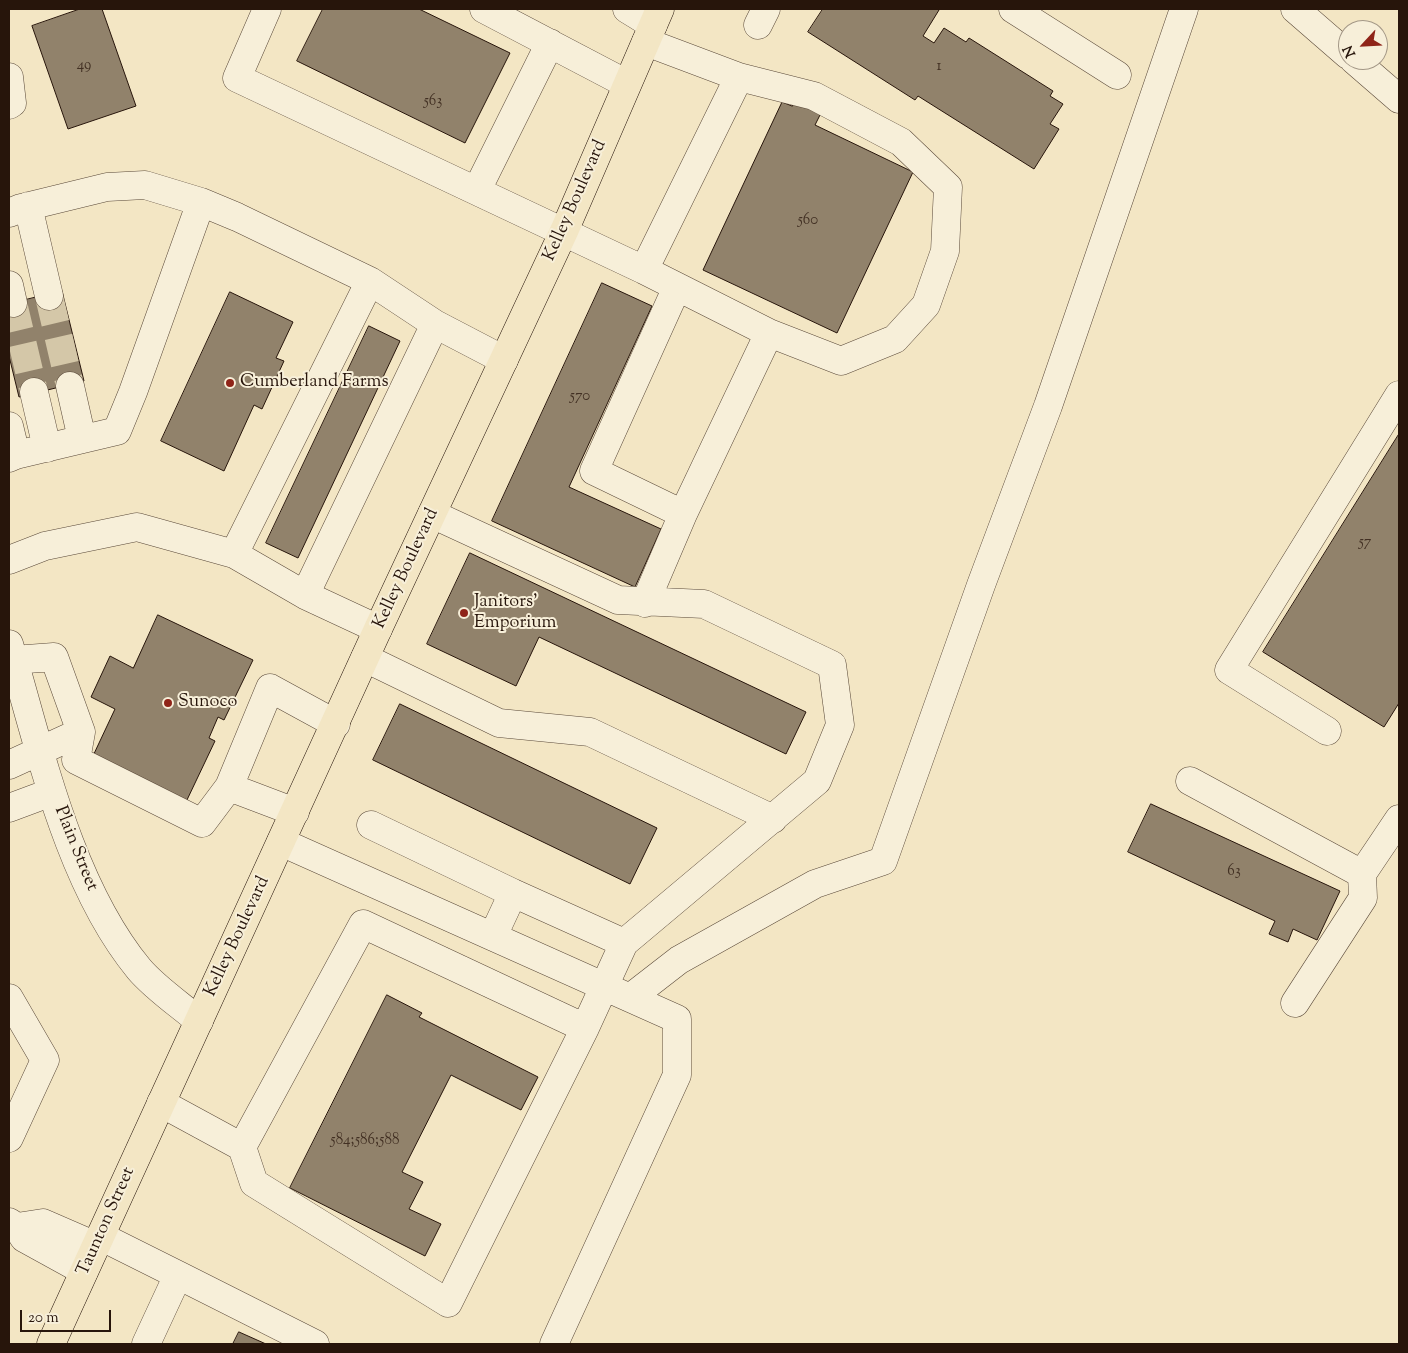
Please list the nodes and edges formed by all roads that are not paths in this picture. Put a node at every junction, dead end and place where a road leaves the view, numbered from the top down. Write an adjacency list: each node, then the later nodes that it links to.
1 (266, 9): 17 (street)
2 (484, 9): 8 (street)
3 (627, 9): 7 (street)
4 (1184, 9): 64 (street)
5 (1295, 9): 9 (street)
6 (1024, 12): 11 (street)
7 (653, 25): 13 (street); 14 (main road, Kelley Boulevard)
8 (550, 43): 14 (street); 17 (street)
9 (1338, 46)
10 (1366, 70): 15 (street)
11 (1117, 75)
12 (9, 77): 16 (street)
13 (740, 77): 21 (street); 26 (street)
14 (627, 84): 20 (main road, Kelley Boulevard)
15 (1399, 99)
16 (9, 105)
17 (477, 190): 20 (street)
18 (201, 202): 19 (street); 22 (street); 32 (street)
19 (19, 210): 24 (street)
20 (564, 231): 21 (street); 27 (main road, Kelley Boulevard)
21 (644, 270): 23 (street)
22 (370, 281): 25 (street); 37 (street)
23 (677, 287): 26 (street); 36 (street)
24 (49, 296)
25 (435, 324): 27 (street); 39 (street)
26 (769, 333): 36 (street)
27 (504, 360): 35 (main road, Kelley Boulevard)
28 (70, 386): 32 (street)
29 (34, 392): 33 (street)
30 (1399, 395): 45 (street)
31 (9, 426): 34 (street)
32 (82, 439): 33 (street)
33 (47, 448): 34 (street)
34 (12, 457)
35 (432, 514): 40 (street); 41 (main road, Kelley Boulevard)
36 (683, 514): 40 (street)
37 (234, 554): 38 (street); 39 (street)
38 (9, 560)
39 (305, 595): 41 (street)
40 (645, 602): 54 (street)
41 (378, 629): 43 (main road, Kelley Boulevard)
42 (11, 652): 46 (street); 47 (street, Plain Street)
43 (365, 658): 44 (main road, Kelley Boulevard); 54 (street)
44 (336, 724): 50 (street); 53 (main road, Kelley Boulevard)
45 (1327, 731)
46 (81, 732): 47 (street); 50 (street)
47 (39, 752): 48 (street); 51 (street, Plain Street)
48 (9, 765)
49 (1190, 781): 58 (street)
50 (229, 787): 53 (street)
51 (52, 792): 52 (street); 66 (street, Plain Street)
52 (9, 808)
53 (295, 812): 57 (main road, Kelley Boulevard)
54 (773, 819): 61 (street)
55 (1399, 819): 58 (street)
56 (371, 825): 59 (street)
57 (282, 842): 60 (street); 66 (main road, Kelley Boulevard)
58 (1362, 874): 65 (street)
59 (513, 894): 60 (street); 61 (street)
60 (493, 936): 62 (street)
61 (624, 943): 62 (street)
62 (605, 987): 64 (street); 67 (street)
63 (9, 998): 69 (street)
64 (630, 998): 78 (street)
65 (1295, 1004)
66 (199, 1021): 68 (main road, Kelley Boulevard)
67 (585, 1028): 70 (street); 70 (street)
68 (155, 1115): 70 (street); 72 (main road, Taunton Street)
69 (9, 1138)
70 (242, 1147)
71 (13, 1224): 72 (street); 73 (street)
72 (98, 1241): 73 (main road, Taunton Street); 74 (street)
73 (84, 1271): 75 (main road, Taunton Street)
74 (178, 1275): 76 (street); 77 (street)
75 (51, 1344)
76 (146, 1344)
77 (315, 1344)
78 (554, 1344)

